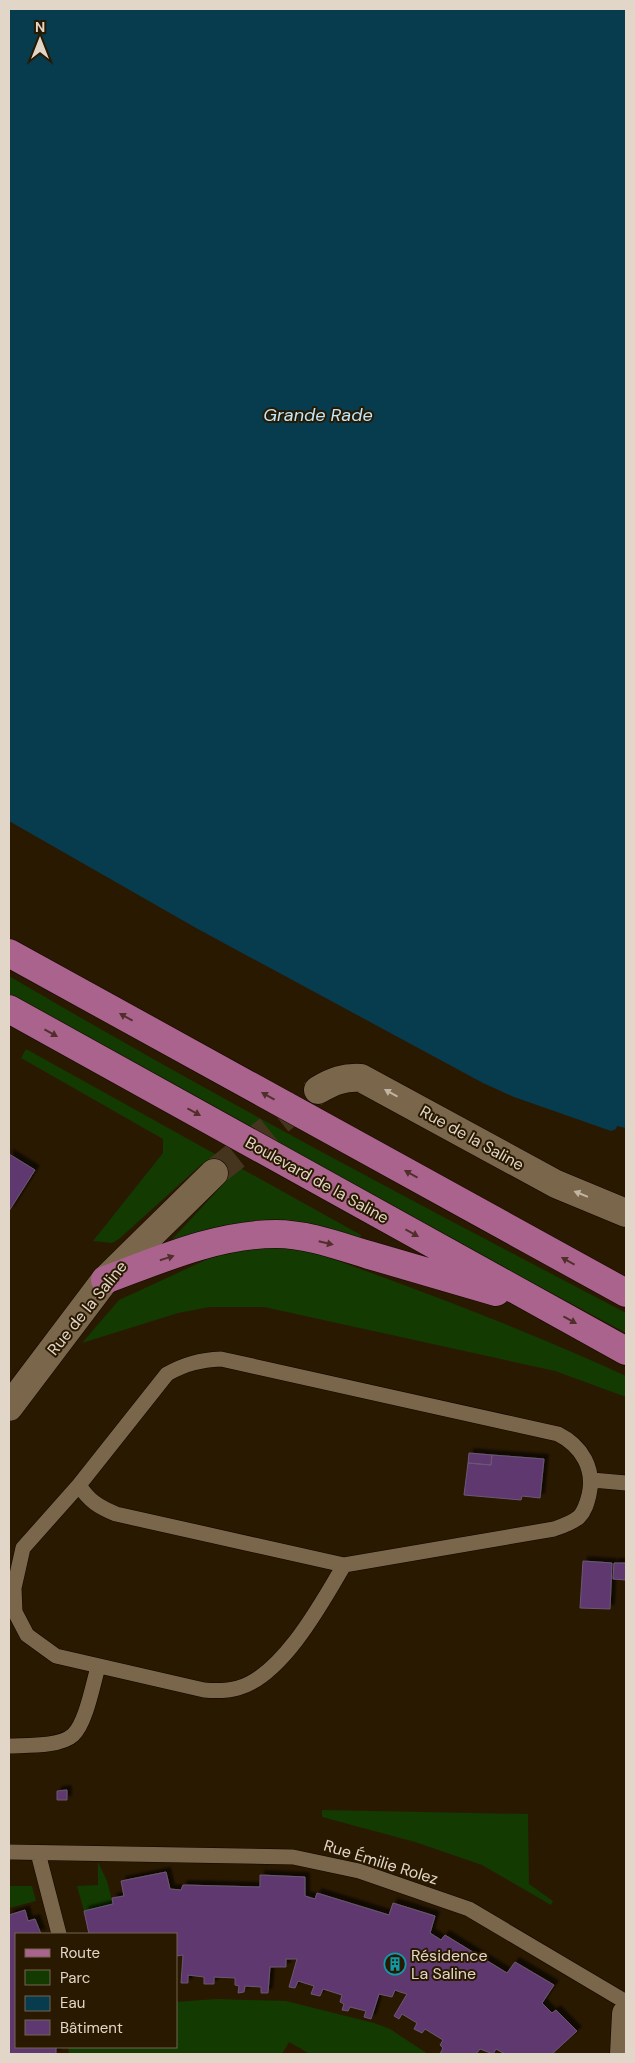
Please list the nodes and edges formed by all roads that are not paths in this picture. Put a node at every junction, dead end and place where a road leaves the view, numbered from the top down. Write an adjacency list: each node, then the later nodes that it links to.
1 (9, 953): 7 (main road, one-way to 1)
2 (9, 1009): 8 (main road, Boulevard de la Saline, one-way to 8)
3 (318, 1090): 5 (street, Rue de la Saline, one-way to 3)
4 (214, 1173): 6 (street, Rue de la Saline)
5 (626, 1213)
6 (105, 1280): 8 (main road, one-way to 8); 10 (street, Rue de la Saline)
7 (626, 1293)
8 (545, 1306): 9 (main road, Boulevard de la Saline, one-way to 9)
9 (626, 1351)
10 (9, 1407)
11 (592, 1480): 12 (lane); 13 (lane); 14 (lane)
12 (626, 1482)
13 (80, 1485): 14 (lane); 15 (lane)
14 (344, 1565): 15 (lane)
15 (98, 1667): 16 (lane)
16 (9, 1746)
17 (9, 1852): 18 (lane, Rue Émilie Rolez)
18 (38, 1852): 19 (lane); 20 (lane, Rue Émilie Rolez)
19 (59, 1933)
20 (626, 2002)
21 (626, 2014): 22 (street)
22 (624, 2054)

